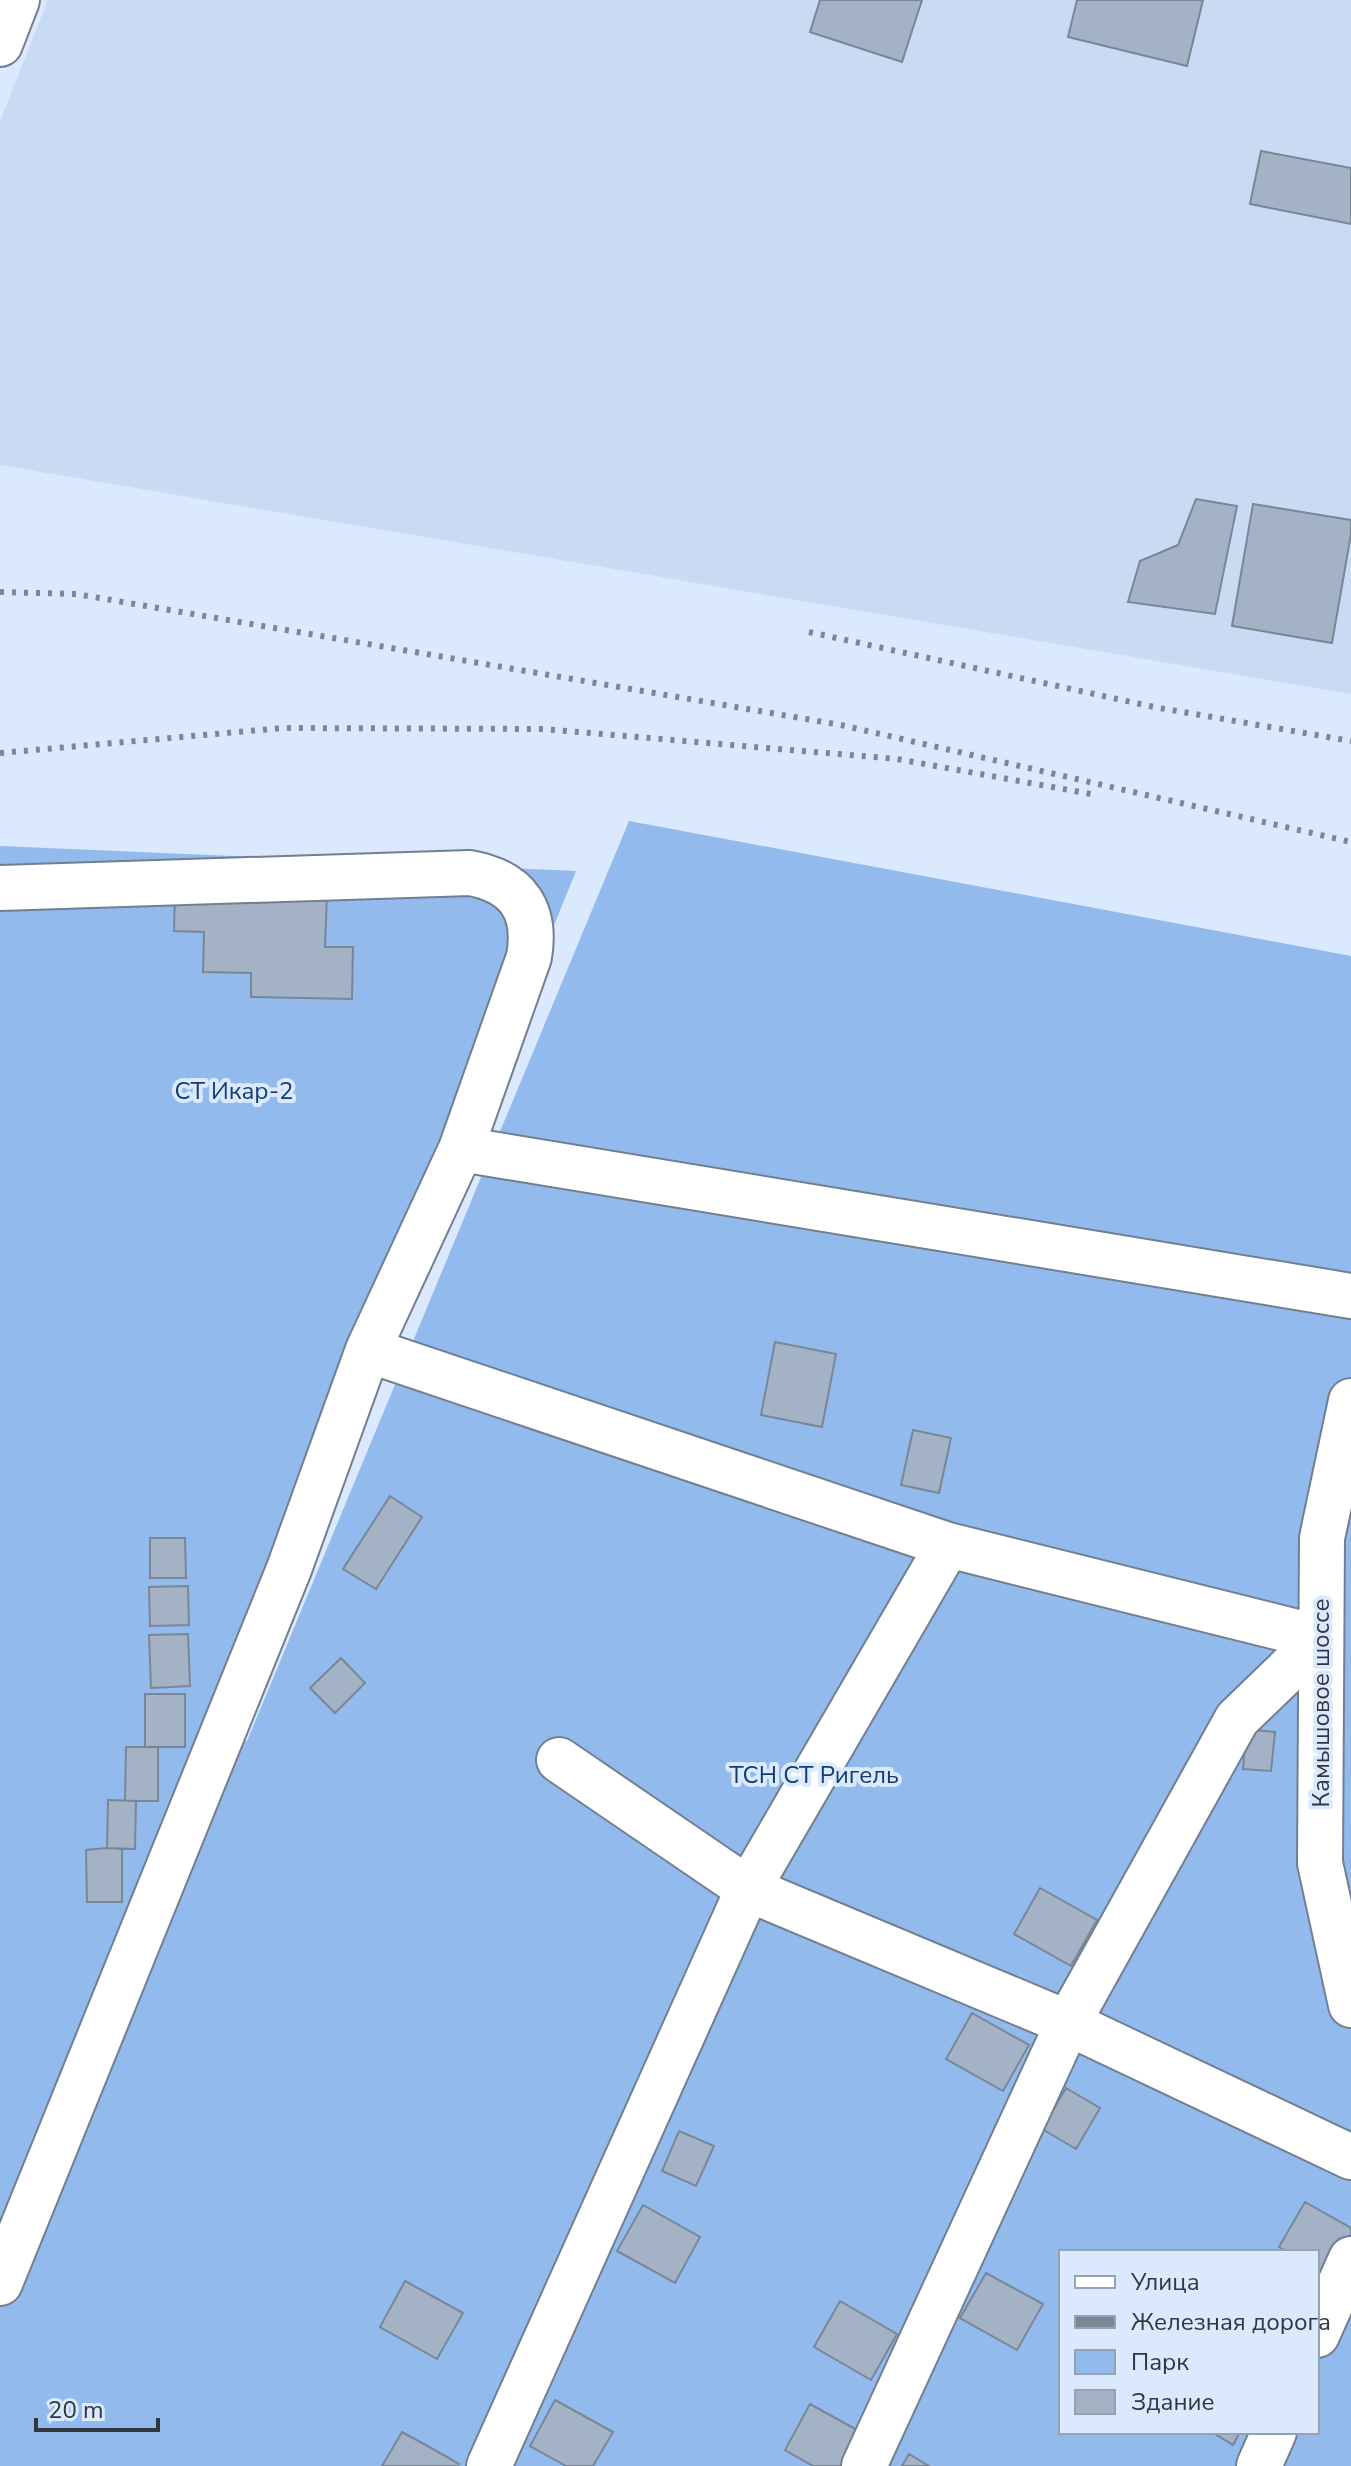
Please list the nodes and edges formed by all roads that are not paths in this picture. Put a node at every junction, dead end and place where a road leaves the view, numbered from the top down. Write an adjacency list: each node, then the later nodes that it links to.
1 (17, 0): 2 (street)
2 (0, 44)
3 (0, 888): 4 (street)
4 (461, 1149): 5 (street); 6 (street)
5 (1351, 1296)
6 (368, 1350): 8 (street); 17 (street)
7 (1351, 1401): 9 (street, Камышовое шоссе)
8 (948, 1545): 9 (street); 12 (street)
9 (1321, 1638): 11 (street, Камышовое шоссе); 14 (street)
10 (559, 1760): 12 (street)
11 (1336, 1862): 13 (street, Камышовое шоссе)
12 (748, 1889): 14 (street); 20 (street)
13 (1351, 2005)
14 (1068, 2023): 15 (street); 21 (street)
15 (1351, 2157)
16 (1351, 2259): 18 (street)
17 (0, 2283)
18 (1319, 2331)
19 (1273, 2434): 22 (street)
20 (489, 2466)
21 (864, 2466)
22 (1259, 2466)

